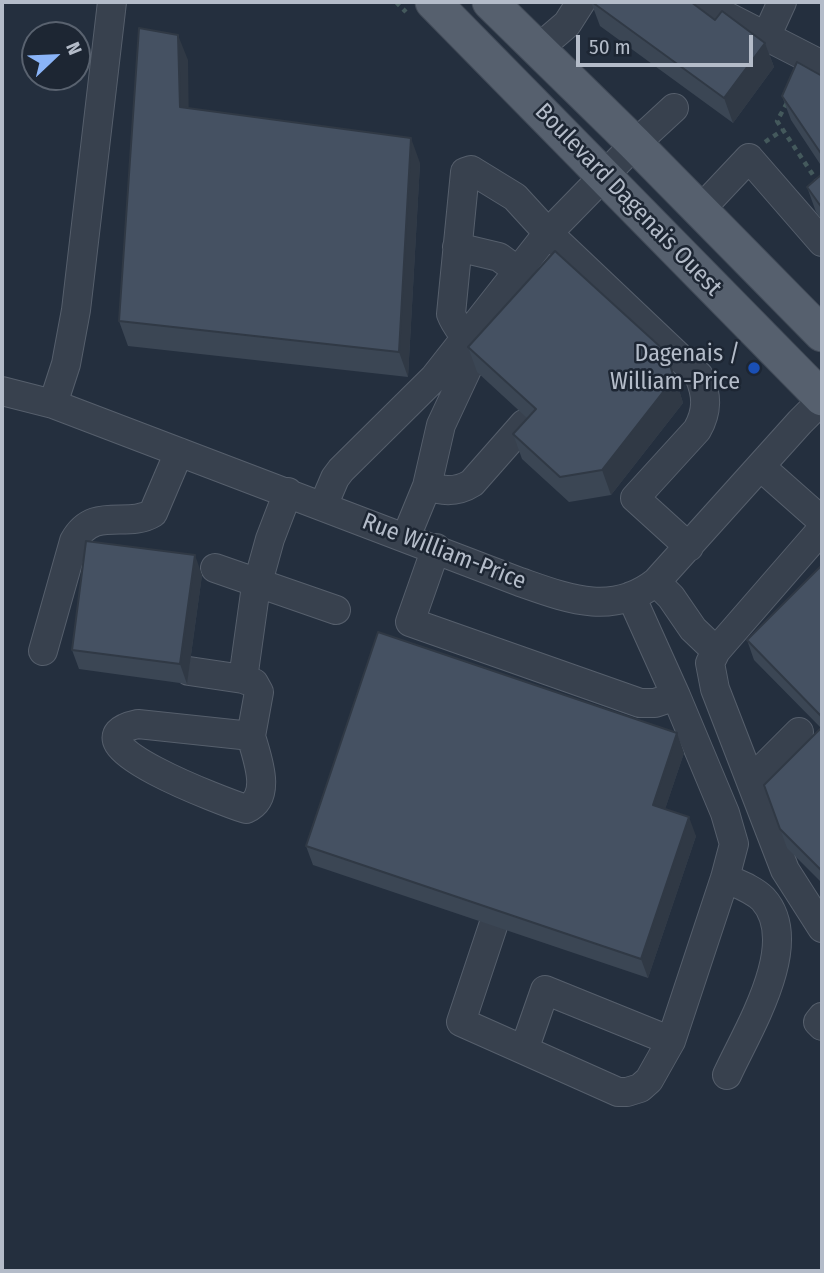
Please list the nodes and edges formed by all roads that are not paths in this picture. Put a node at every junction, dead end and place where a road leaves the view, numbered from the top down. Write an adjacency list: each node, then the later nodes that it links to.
1 (112, 2): 22 (street)
2 (433, 2): 12 (main road, Boulevard Dagenais Ouest)
3 (490, 2): 8 (main road, Boulevard Dagenais Ouest)
4 (582, 2): 8 (street)
5 (699, 2): 7 (street)
6 (782, 2): 7 (street)
7 (766, 37): 9 (street)
8 (540, 48): 11 (main road, Boulevard Dagenais Ouest)
9 (822, 65)
10 (674, 108): 11 (street)
11 (635, 144): 12 (street); 13 (main road, Boulevard Dagenais Ouest)
12 (604, 175): 14 (street); 21 (main road, Boulevard Dagenais Ouest)
13 (700, 210): 15 (street); 18 (main road, Boulevard Dagenais Ouest)
14 (548, 233): 16 (street); 17 (street); 32 (street)
15 (822, 242)
16 (457, 247): 17 (street); 19 (street)
17 (518, 271): 19 (street)
18 (822, 334)
19 (466, 338): 26 (street); 28 (street)
20 (2, 391): 22 (street, Rue William-Price)
21 (822, 399): 25 (street, Rue William-Price)
22 (53, 404): 24 (street, Rue William-Price)
23 (524, 424): 26 (street)
24 (179, 452): 27 (street, Rue William-Price); 40 (street)
25 (761, 467): 29 (street); 32 (street, Rue William-Price)
26 (427, 486): 31 (street)
27 (288, 492): 28 (street, Rue William-Price); 35 (street)
28 (323, 506): 31 (street, Rue William-Price)
29 (822, 521)
30 (822, 529): 39 (street)
31 (406, 537): 33 (street, Rue William-Price)
32 (689, 547): 36 (street, Rue William-Price)
33 (436, 548): 37 (street, Rue William-Price); 43 (street)
34 (215, 568): 35 (street)
35 (258, 582): 38 (street); 42 (street)
36 (656, 582): 37 (street, Rue William-Price); 39 (street)
37 (631, 596): 43 (street)
38 (336, 610)
39 (716, 651): 46 (street)
40 (43, 652)
41 (189, 671): 42 (street)
42 (243, 679): 45 (street)
43 (676, 696): 47 (street)
44 (799, 732): 46 (street)
45 (251, 736): 45 (street)
46 (751, 780): 49 (street)
47 (725, 878): 52 (street); 54 (street)
48 (493, 926): 53 (street)
49 (822, 928)
50 (822, 1017): 51 (street)
51 (822, 1026)
52 (670, 1041): 53 (street); 53 (street)
53 (524, 1050)
54 (727, 1075)

